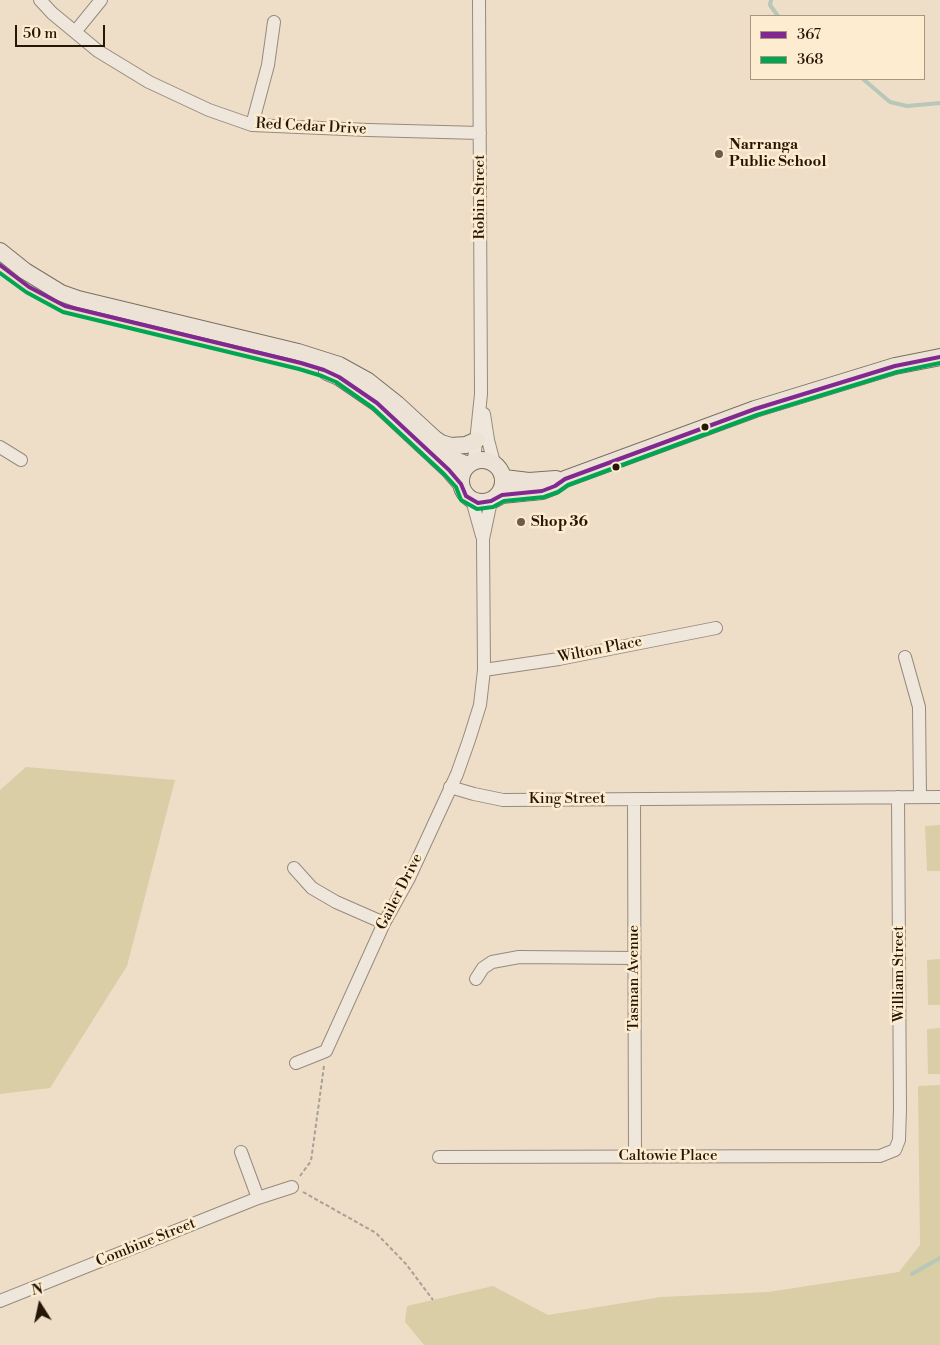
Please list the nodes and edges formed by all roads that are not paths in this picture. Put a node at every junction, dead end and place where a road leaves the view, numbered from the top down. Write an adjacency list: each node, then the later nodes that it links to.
1 (40, 0): 5 (street, Red Cedar Drive)
2 (101, 0): 5 (street)
3 (479, 0): 7 (street, Robin Street)
4 (274, 22): 6 (street)
5 (76, 32): 6 (street, Red Cedar Drive)
6 (252, 125): 7 (street, Red Cedar Drive)
7 (480, 132): 11 (street, Robin Street)
8 (0, 251): 12 (main road)
9 (0, 265): 20 (main road)
10 (940, 356): 19 (main road)
11 (481, 394): 13 (street, Robin Street); 17 (street, Robin Street)
12 (434, 439): 13 (main road); 16 (main road)
13 (477, 440): 16 (street, Robin Street)
14 (0, 447): 15 (street)
15 (22, 460)
16 (471, 463): 17 (main road); 20 (main road)
17 (494, 463): 18 (main road)
18 (504, 478): 19 (main road); 22 (main road)
19 (565, 479): 22 (main road)
20 (460, 484): 21 (main road)
21 (472, 500): 22 (main road); 23 (street)
22 (493, 500): 23 (street)
23 (483, 538): 26 (street)
24 (716, 628): 26 (street, Wilton Place)
25 (905, 657): 29 (street)
26 (484, 670): 27 (street)
27 (450, 787): 31 (street, King Street); 33 (street, Gailer Drive)
28 (898, 797): 29 (street, King Street); 31 (street, King Street); 37 (street, William Street)
29 (920, 797): 30 (street, King Street)
30 (940, 797)
31 (634, 799): 34 (street, Tasman Avenue)
32 (294, 868): 33 (street)
33 (384, 923): 36 (street, Gailer Drive)
34 (634, 958): 35 (street); 39 (street, Tasman Avenue)
35 (476, 979)
36 (296, 1063)
37 (895, 1150): 39 (street, Caltowie Place)
38 (241, 1152): 42 (street)
39 (635, 1156): 40 (street, Caltowie Place)
40 (439, 1157)
41 (292, 1187): 42 (street, Combine Street)
42 (258, 1198): 43 (street, Combine Street)
43 (0, 1301)

